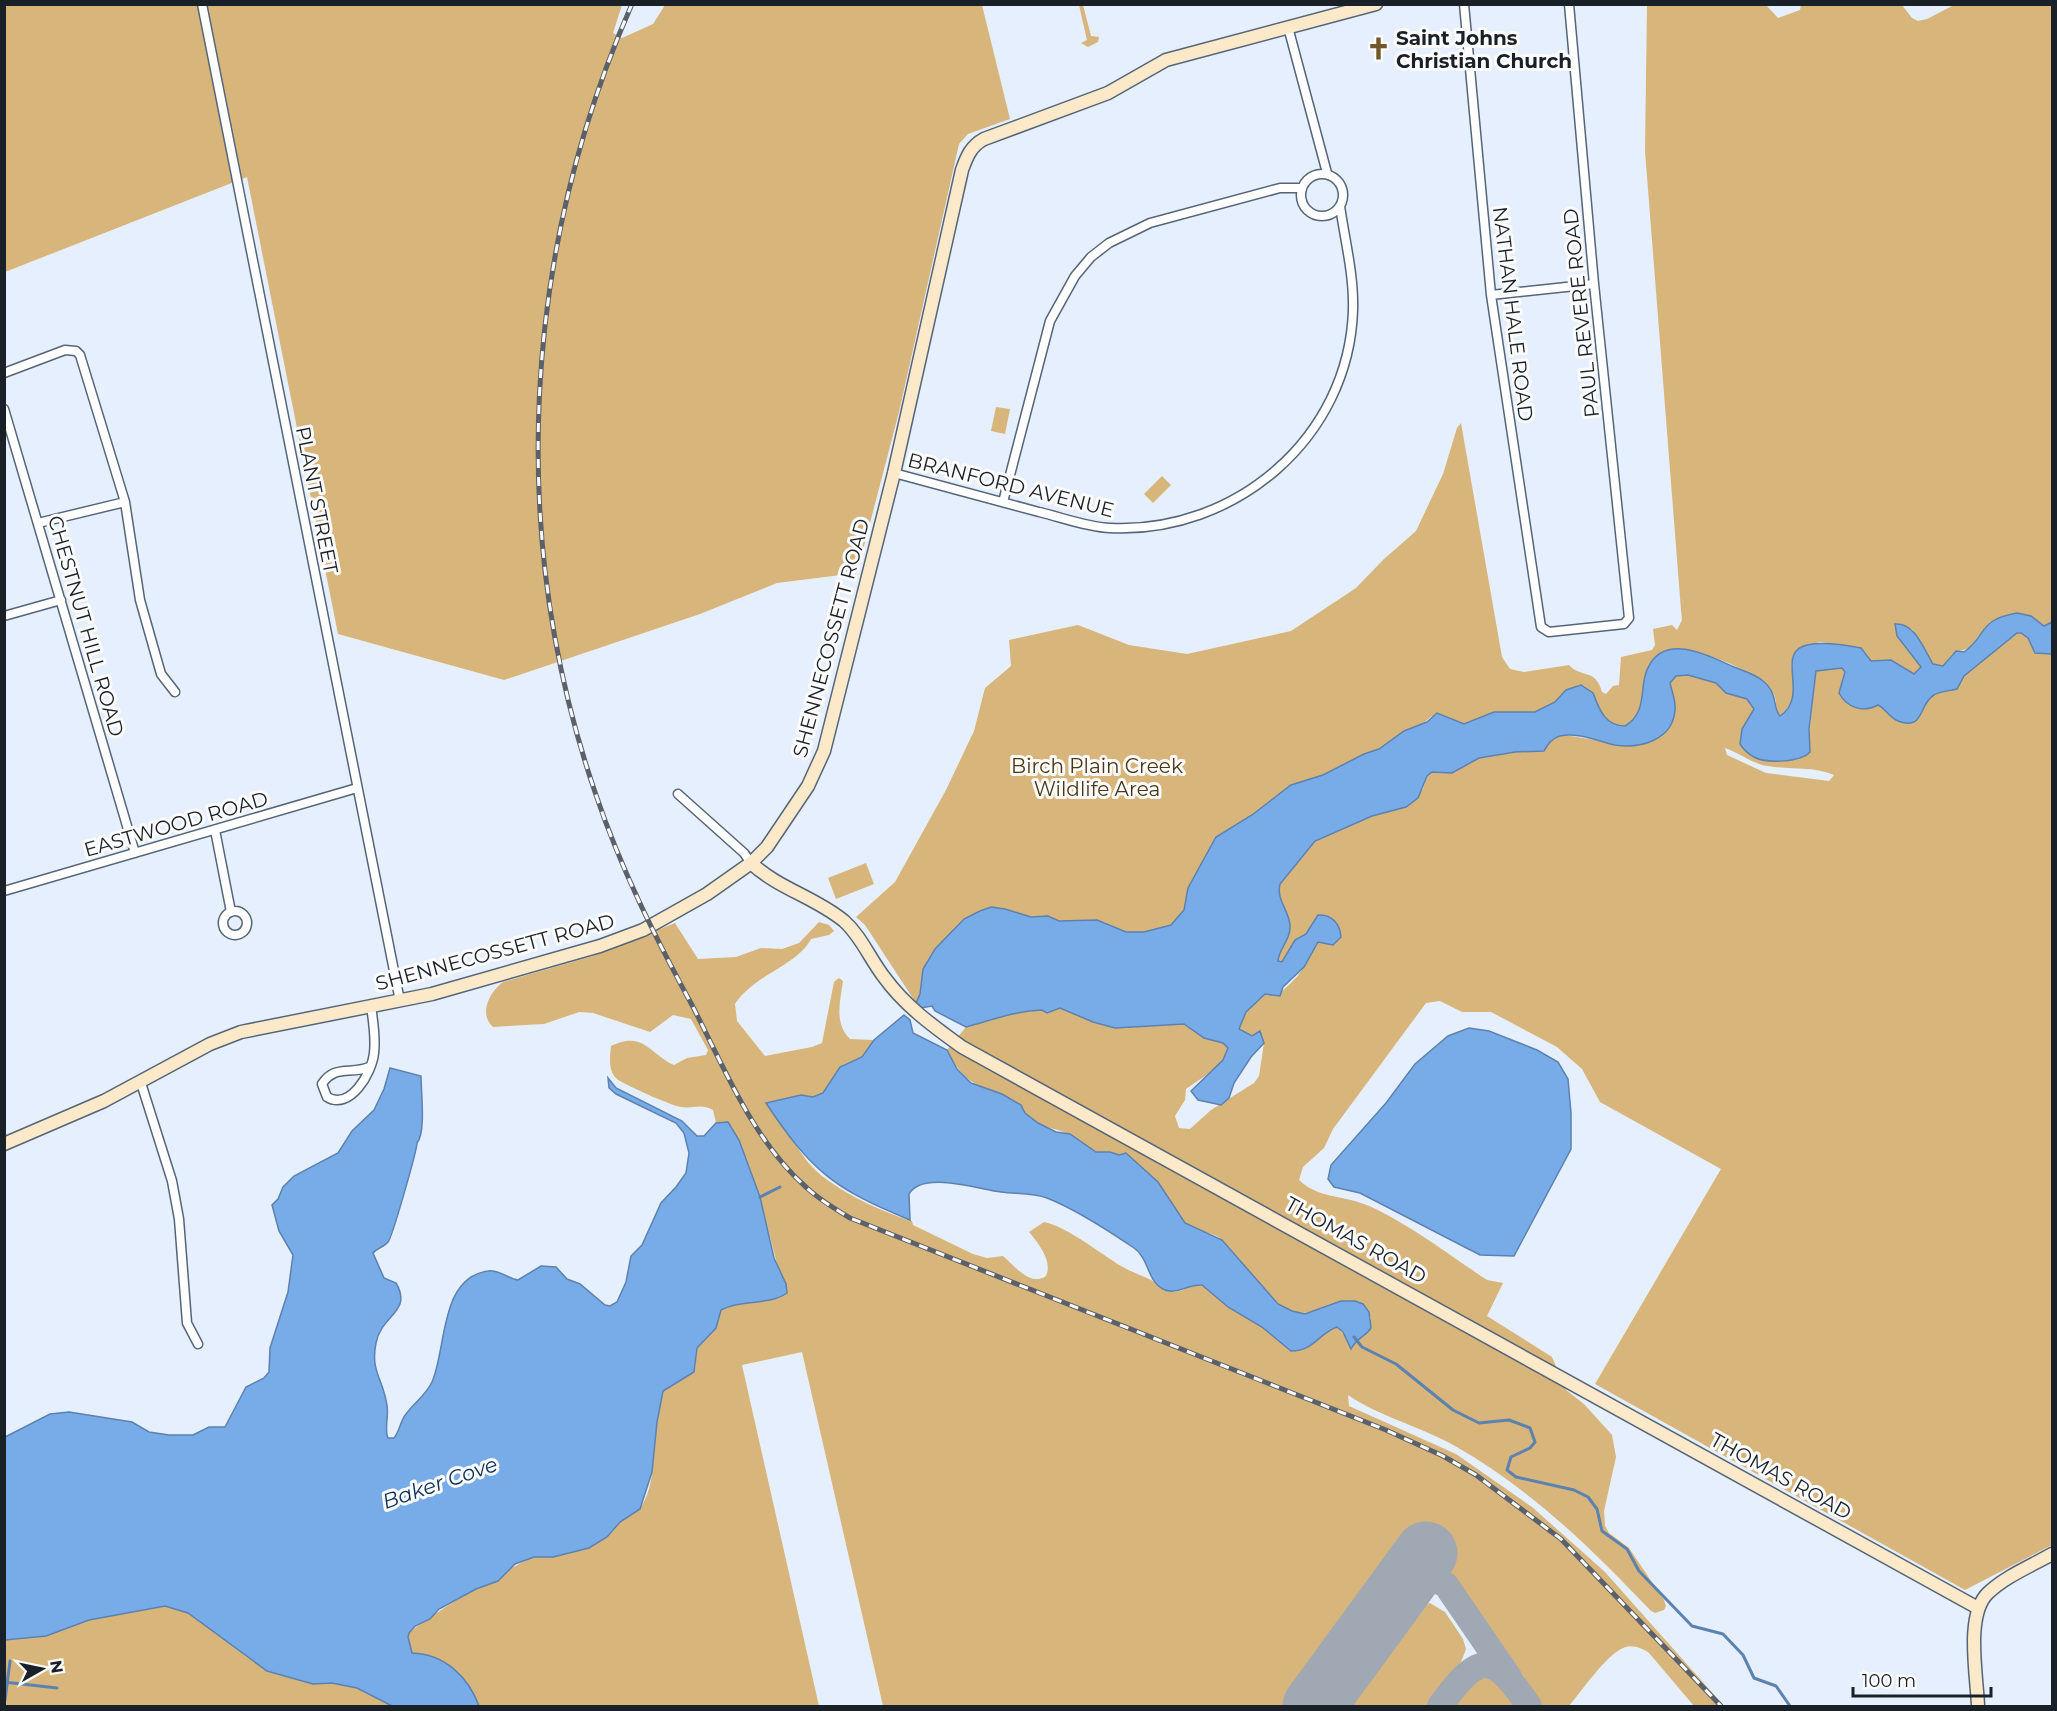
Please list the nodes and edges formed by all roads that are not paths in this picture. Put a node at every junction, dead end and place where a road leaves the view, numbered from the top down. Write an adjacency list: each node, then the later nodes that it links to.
1 (202, 4): 23 (street, PLANT STREET)
2 (1376, 4): 5 (main road, SHENNECOSSETT ROAD)
3 (1464, 4): 12 (street, NATHAN HALE ROAD)
4 (1569, 4): 11 (street, PAUL REVERE ROAD)
5 (1288, 27): 6 (street); 15 (main road, SHENNECOSSETT ROAD)
6 (1327, 174): 7 (street); 8 (street)
7 (1302, 188): 9 (street); 17 (street)
8 (1340, 206): 9 (street); 10 (street, BRANFORD AVENUE)
9 (1327, 215): 10 (street)
10 (1344, 232): 17 (street, BRANFORD AVENUE)
11 (1594, 284): 12 (street); 21 (street, PAUL REVERE ROAD)
12 (1491, 295): 21 (street, NATHAN HALE ROAD)
13 (4, 373): 16 (street)
14 (4, 409): 18 (street, CHESTNUT HILL ROAD)
15 (894, 473): 17 (street, BRANFORD AVENUE); 27 (main road, SHENNECOSSETT ROAD)
16 (125, 502): 18 (street); 22 (street)
17 (1003, 502)
18 (38, 523): 19 (street, CHESTNUT HILL ROAD)
19 (61, 600): 20 (street); 26 (street, CHESTNUT HILL ROAD)
20 (4, 616)
21 (1541, 627)
22 (175, 692)
23 (357, 788): 25 (street, EASTWOOD ROAD); 30 (street, PLANT STREET)
24 (678, 794): 27 (street)
25 (215, 830): 26 (street, EASTWOOD ROAD); 29 (street)
26 (135, 853): 28 (street, EASTWOOD ROAD)
27 (751, 863): 30 (main road, SHENNECOSSETT ROAD); 37 (main road, THOMAS ROAD)
28 (4, 891)
29 (231, 912)
30 (400, 1001): 31 (main road, SHENNECOSSETT ROAD)
31 (371, 1006): 32 (street); 33 (main road, SHENNECOSSETT ROAD)
32 (369, 1068): 32 (street)
33 (141, 1083): 34 (main road, SHENNECOSSETT ROAD); 35 (street)
34 (4, 1144)
35 (198, 1344)
36 (2052, 1554): 37 (main road)
37 (1978, 1608): 38 (main road)
38 (1978, 1707)

